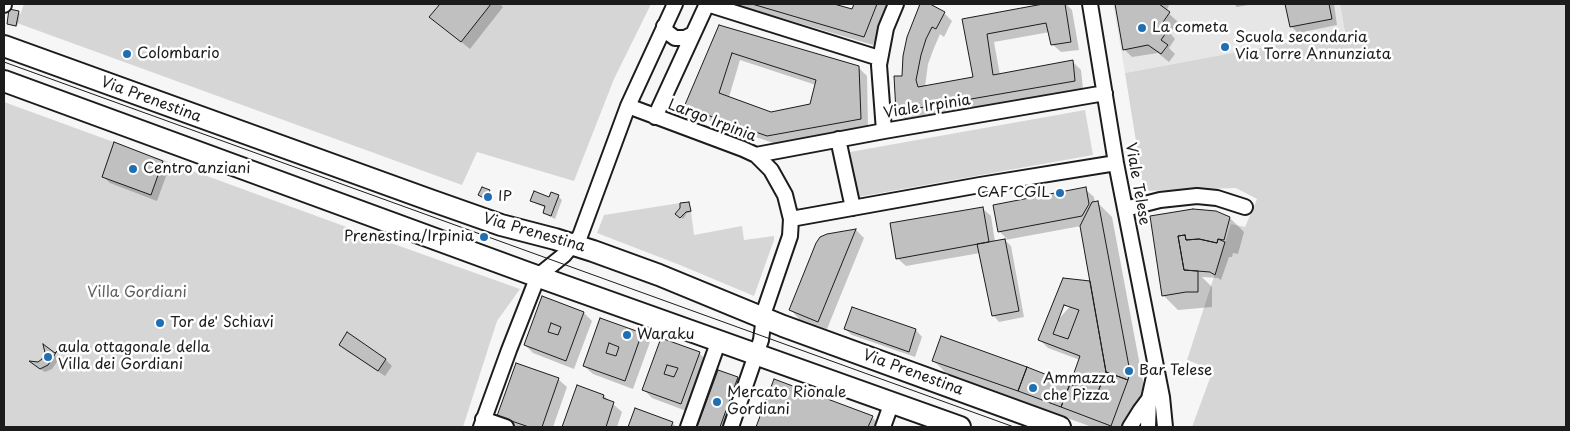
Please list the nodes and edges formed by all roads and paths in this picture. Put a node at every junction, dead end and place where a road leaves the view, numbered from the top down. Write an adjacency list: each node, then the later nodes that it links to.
1 (675, 4): 5 (street)
2 (707, 4): 6 (street); 8 (street)
3 (896, 4): 8 (street)
4 (1090, 4): 10 (street, Viale Telese)
5 (664, 26): 6 (street); 11 (street)
6 (693, 34): 12 (street)
7 (4, 46): 21 (main road, Via Prenestina)
8 (879, 58): 13 (street)
9 (4, 81): 22 (main road)
10 (1105, 93): 13 (street, Viale Irpinia); 16 (street, Viale Telese)
11 (628, 106): 12 (street, Largo Irpinia); 21 (street)
12 (656, 117): 15 (street, Largo Irpinia)
13 (884, 130): 14 (street, Viale Irpinia)
14 (838, 139): 15 (street, Viale Irpinia); 18 (street)
15 (756, 155): 20 (street, Largo Irpinia)
16 (1116, 163): 18 (street); 19 (street, Viale Telese)
17 (1245, 207): 19 (street)
18 (854, 208): 20 (street)
19 (1125, 210): 26 (street, Viale Telese)
20 (791, 219): 23 (street, Largo Irpinia)
21 (574, 244): 22 (street); 23 (main road, Via Prenestina)
22 (538, 276): 24 (main road); 29 (street)
23 (763, 318): 25 (street, Largo Irpinia); 35 (main road, Via Prenestina)
24 (719, 340): 25 (main road); 31 (street)
25 (757, 354): 28 (main road); 32 (street, Largo Irpinia)
26 (1156, 369): 27 (street); 38 (street, Viale Telese)
27 (1149, 399): 36 (street); 37 (street)
28 (892, 402): 33 (street); 34 (main road)
29 (482, 423): 30 (street)
30 (506, 427)
31 (688, 427)
32 (731, 427)
33 (883, 427)
34 (960, 427)
35 (1060, 427)
36 (1130, 427)
37 (1148, 427)
38 (1165, 427)

